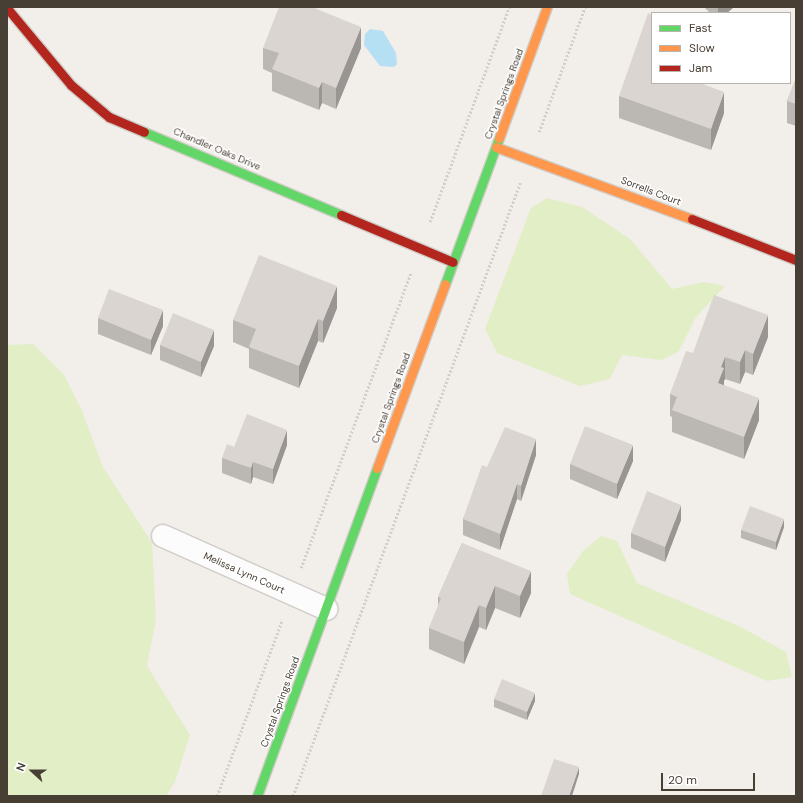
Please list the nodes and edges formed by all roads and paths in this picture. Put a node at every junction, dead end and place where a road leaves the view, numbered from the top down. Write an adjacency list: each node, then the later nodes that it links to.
1 (509, 7): 7 (path)
2 (547, 7): 5 (street, Crystal Springs Road)
3 (585, 7): 6 (path)
4 (7, 8): 7 (street, Chandler Oaks Drive)
5 (496, 147): 6 (street, Sorrells Court); 9 (street, Crystal Springs Road)
6 (529, 158): 8 (street, Sorrells Court); 15 (path)
7 (420, 248): 9 (street, Chandler Oaks Drive); 11 (path)
8 (796, 260)
9 (453, 262): 12 (street, Crystal Springs Road)
10 (163, 536): 11 (street, Melissa Lynn Court)
11 (291, 594): 12 (street, Melissa Lynn Court); 13 (path)
12 (326, 609): 14 (street, Crystal Springs Road)
13 (217, 796)
14 (257, 796)
15 (293, 796)

